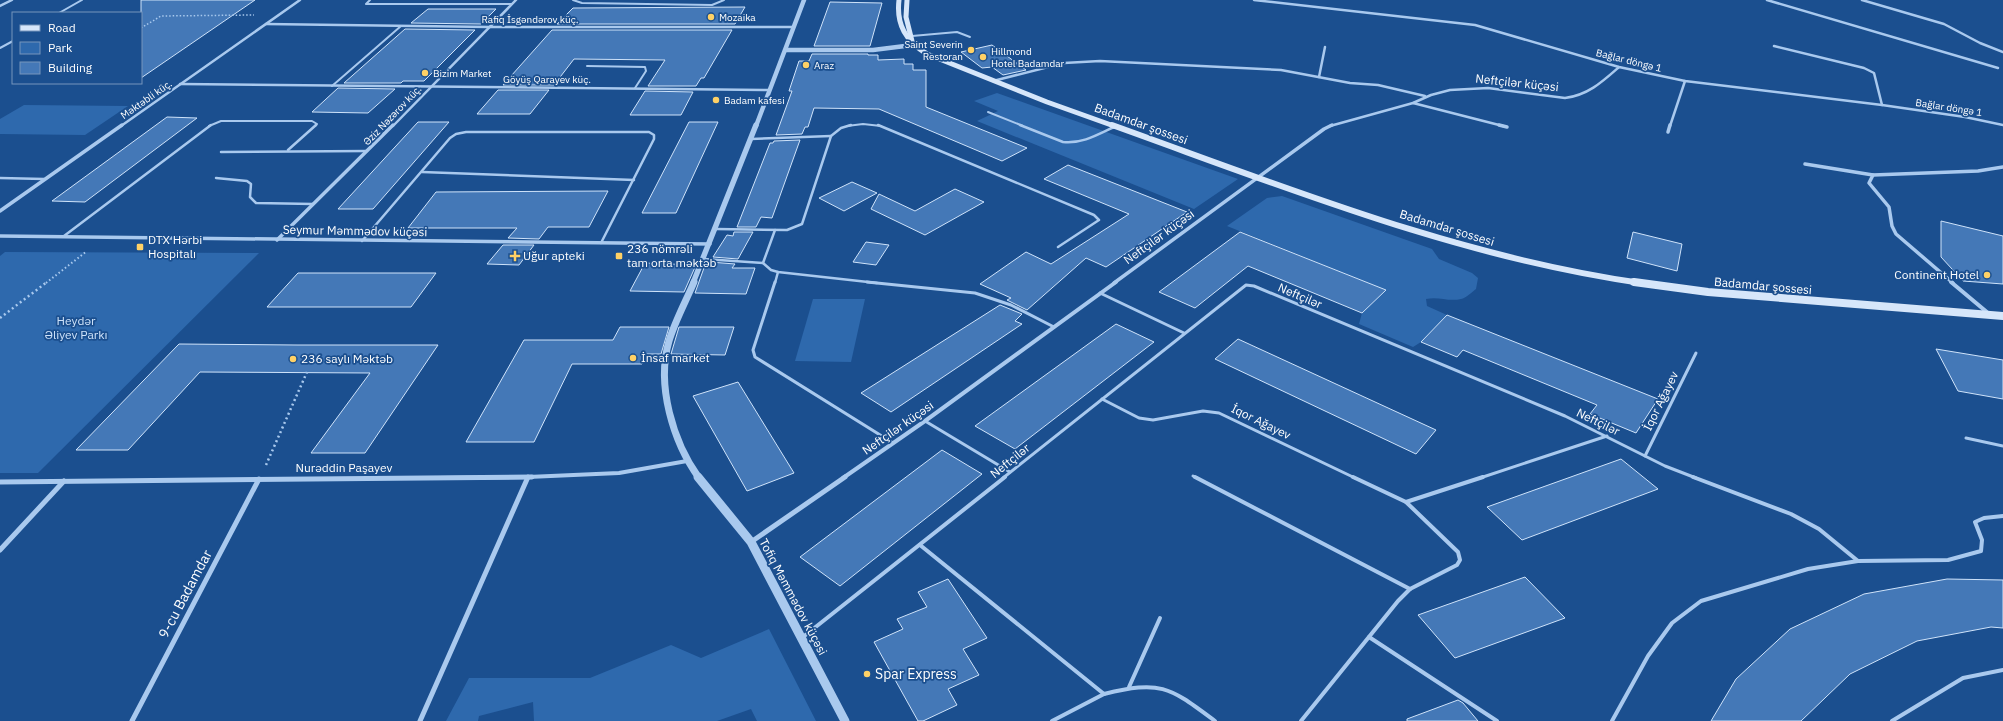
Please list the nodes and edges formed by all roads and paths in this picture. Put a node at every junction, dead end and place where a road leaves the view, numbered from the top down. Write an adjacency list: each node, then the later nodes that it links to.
1 (12, 0): 15 (street)
2 (82, 0): 16 (lane)
3 (300, 0): 17 (street, Məktəbli küç.)
4 (370, 0): 14 (lane)
5 (516, 0): 14 (street, Əziz Nəzərov küç.)
6 (573, 0): 7 (lane)
7 (724, 0)
8 (804, 0): 22 (street, Tofiq Məmmədov küçəsi)
9 (899, 0): 26 (main road, Badamdar şossesi)
10 (907, 0): 23 (main road)
11 (1254, 0): 33 (street, Bağlar döngə 1)
12 (1768, 0): 34 (street)
13 (1862, 0): 31 (street)
14 (512, 4): 21 (street, Əziz Nəzərov küç.)
15 (0, 6)
16 (61, 12)
17 (279, 16): 18 (street, Məktəbli küç.); 20 (path)
18 (266, 24): 19 (street, Rafiq İsgəndərov küç.); 38 (street, Məktəbli küç.)
19 (401, 26): 21 (street, Rafiq İsgəndərov küç.); 39 (lane)
20 (142, 27)
21 (490, 27): 22 (street, Rafiq İsgəndərov küç.); 40 (street, Əziz Nəzərov küç.)
22 (794, 27): 30 (street, Tofiq Məmmədov küçəsi)
23 (912, 36): 24 (lane); 26 (main road)
24 (970, 37)
25 (12, 42): 29 (lane)
26 (913, 45): 30 (street); 36 (main road, Badamdar şossesi)
27 (1774, 46): 45 (street)
28 (1325, 47): 35 (street)
29 (0, 48)
30 (786, 50): 42 (street, Tofiq Məmmədov küçəsi)
31 (2003, 52)
32 (587, 66): 41 (lane)
33 (1619, 66): 37 (street, Bağlar döngə 1); 43 (street, Neftçilər küçəsi)
34 (1998, 68)
35 (1319, 77): 36 (street); 43 (street)
36 (990, 81): 48 (main road, Badamdar şossesi)
37 (1685, 81): 45 (street, Bağlar döngə 1); 50 (street)
38 (180, 84): 39 (street, Göyüş Qarayev küç.); 63 (street, Məktəbli küç.)
39 (332, 86): 40 (street, Göyüş Qarayev küç.)
40 (431, 86): 41 (street, Göyüş Qarayev küç.); 54 (street, Əziz Nəzərov küç.)
41 (635, 88): 42 (street, Göyüş Qarayev küç.)
42 (770, 90): 52 (street, Tofiq Məmmədov küçəsi)
43 (1425, 96): 44 (street, Neftçilər küçəsi)
44 (1413, 103): 49 (street); 60 (street, Neftçilər küçəsi)
45 (1882, 105): 47 (street, Bağlar döngə 1)
46 (988, 112): 48 (lane)
47 (2003, 125)
48 (1116, 126): 60 (main road, Badamdar şossesi)
49 (1507, 127)
50 (1668, 132)
51 (831, 136): 52 (lane); 68 (lane); 76 (lane)
52 (751, 139): 67 (street, Tofiq Məmmədov küçəsi)
53 (288, 150): 54 (lane); 55 (lane); 70 (lane)
54 (368, 151): 65 (street, Əziz Nəzərov küç.)
55 (221, 152)
56 (1805, 164): 59 (street)
57 (2003, 167): 59 (street)
58 (422, 172): 64 (lane); 64 (lane); 73 (lane)
59 (1873, 175): 81 (street)
60 (1258, 177): 80 (street, Neftçilər küçəsi); 81 (main road, Badamdar şossesi)
61 (0, 178): 63 (lane)
62 (216, 178): 65 (lane)
63 (44, 179): 66 (street, Məktəbli küç.)
64 (634, 180): 74 (lane)
65 (313, 204): 72 (street, Əziz Nəzərov küç.)
66 (0, 211)
67 (716, 229): 68 (lane); 75 (street, Tofiq Məmmədov küçəsi)
68 (776, 230): 78 (lane)
69 (0, 236): 70 (street, Seymur Məmmədov küçəsi)
70 (64, 236): 71 (street, Seymur Məmmədov küçəsi)
71 (105, 237): 72 (street, Seymur Məmmədov küçəsi); 83 (path)
72 (277, 240): 73 (street, Seymur Məmmədov küçəsi)
73 (362, 241): 74 (street, Seymur Məmmədov küçəsi)
74 (601, 243): 75 (street, Seymur Məmmədov küçəsi)
75 (710, 244): 77 (street, Tofiq Məmmədov küçəsi)
76 (1058, 247)
77 (704, 259): 78 (lane); 95 (street, Tofiq Məmmədov küçəsi)
78 (763, 263): 79 (lane)
79 (778, 272): 84 (lane); 92 (lane)
80 (1100, 293): 84 (street, Neftçilər küçəsi); 85 (lane)
81 (1990, 315): 82 (main road, Badamdar şossesi)
82 (2003, 316)
83 (0, 318)
84 (1054, 327): 89 (street, Neftçilər küçəsi)
85 (1184, 334): 88 (lane, Neftçilər); 90 (lane, Neftçilər)
86 (1696, 353): 94 (lane, İqor Ağayev)
87 (307, 372): 99 (path)
88 (1102, 399): 96 (lane, Neftçilər); 102 (lane, İqor Ağayev)
89 (925, 421): 92 (street, Neftçilər küçəsi); 96 (lane)
90 (1607, 436): 94 (lane, Neftçilər); 102 (lane)
91 (1966, 438): 93 (lane)
92 (893, 443): 104 (street, Neftçilər küçəsi)
93 (2003, 446)
94 (1645, 456): 107 (lane, Neftçilər)
95 (687, 461): 98 (street, Nurəddin Paşayev); 104 (street, Tofiq Məmmədov küçəsi)
96 (1010, 472): 105 (lane, Neftçilər)
97 (1193, 476): 108 (lane)
98 (528, 477): 99 (street, Nurəddin Paşayev); 116 (street)
99 (259, 479): 100 (street, Nurəddin Paşayev); 115 (street, 9-cu Badamdar)
100 (64, 481): 101 (street, Nurəddin Paşayev); 106 (street)
101 (0, 482)
102 (1406, 502): 108 (lane, İqor Ağayev)
103 (2003, 516): 107 (lane)
104 (751, 542): 111 (street, Tofiq Məmmədov küçəsi)
105 (920, 545): 111 (lane, Neftçilər); 114 (lane)
106 (0, 550)
107 (1858, 561): 122 (lane)
108 (1410, 589): 110 (lane, İqor Ağayev)
109 (1160, 618): 113 (lane)
110 (1369, 637): 120 (lane, İqor Ağayev); 121 (lane)
111 (802, 638): 117 (street, Tofiq Məmmədov küçəsi)
112 (2003, 670): 123 (lane)
113 (1129, 688): 114 (lane); 119 (lane)
114 (1104, 694): 118 (lane)
115 (132, 721)
116 (420, 721)
117 (845, 721)
118 (1052, 721)
119 (1215, 721)
120 (1301, 721)
121 (1498, 721)
122 (1612, 721)
123 (1892, 721)

